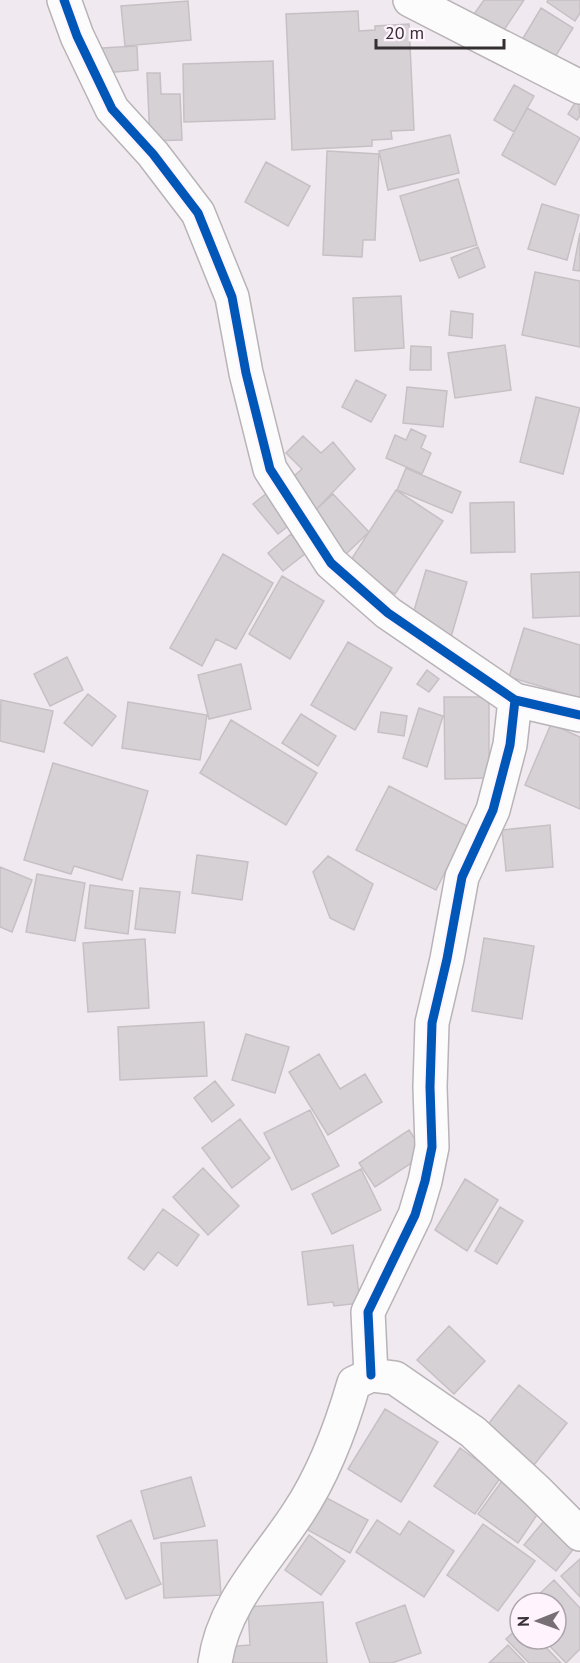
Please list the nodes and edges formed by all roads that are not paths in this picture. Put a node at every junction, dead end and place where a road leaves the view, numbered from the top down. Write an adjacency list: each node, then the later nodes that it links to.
1 (64, 0): 4 (street)
2 (410, 0): 3 (street)
3 (580, 87)
4 (515, 700): 5 (street); 6 (street)
5 (580, 715)
6 (371, 1375): 7 (street); 8 (street)
7 (580, 1534)
8 (215, 1663)

